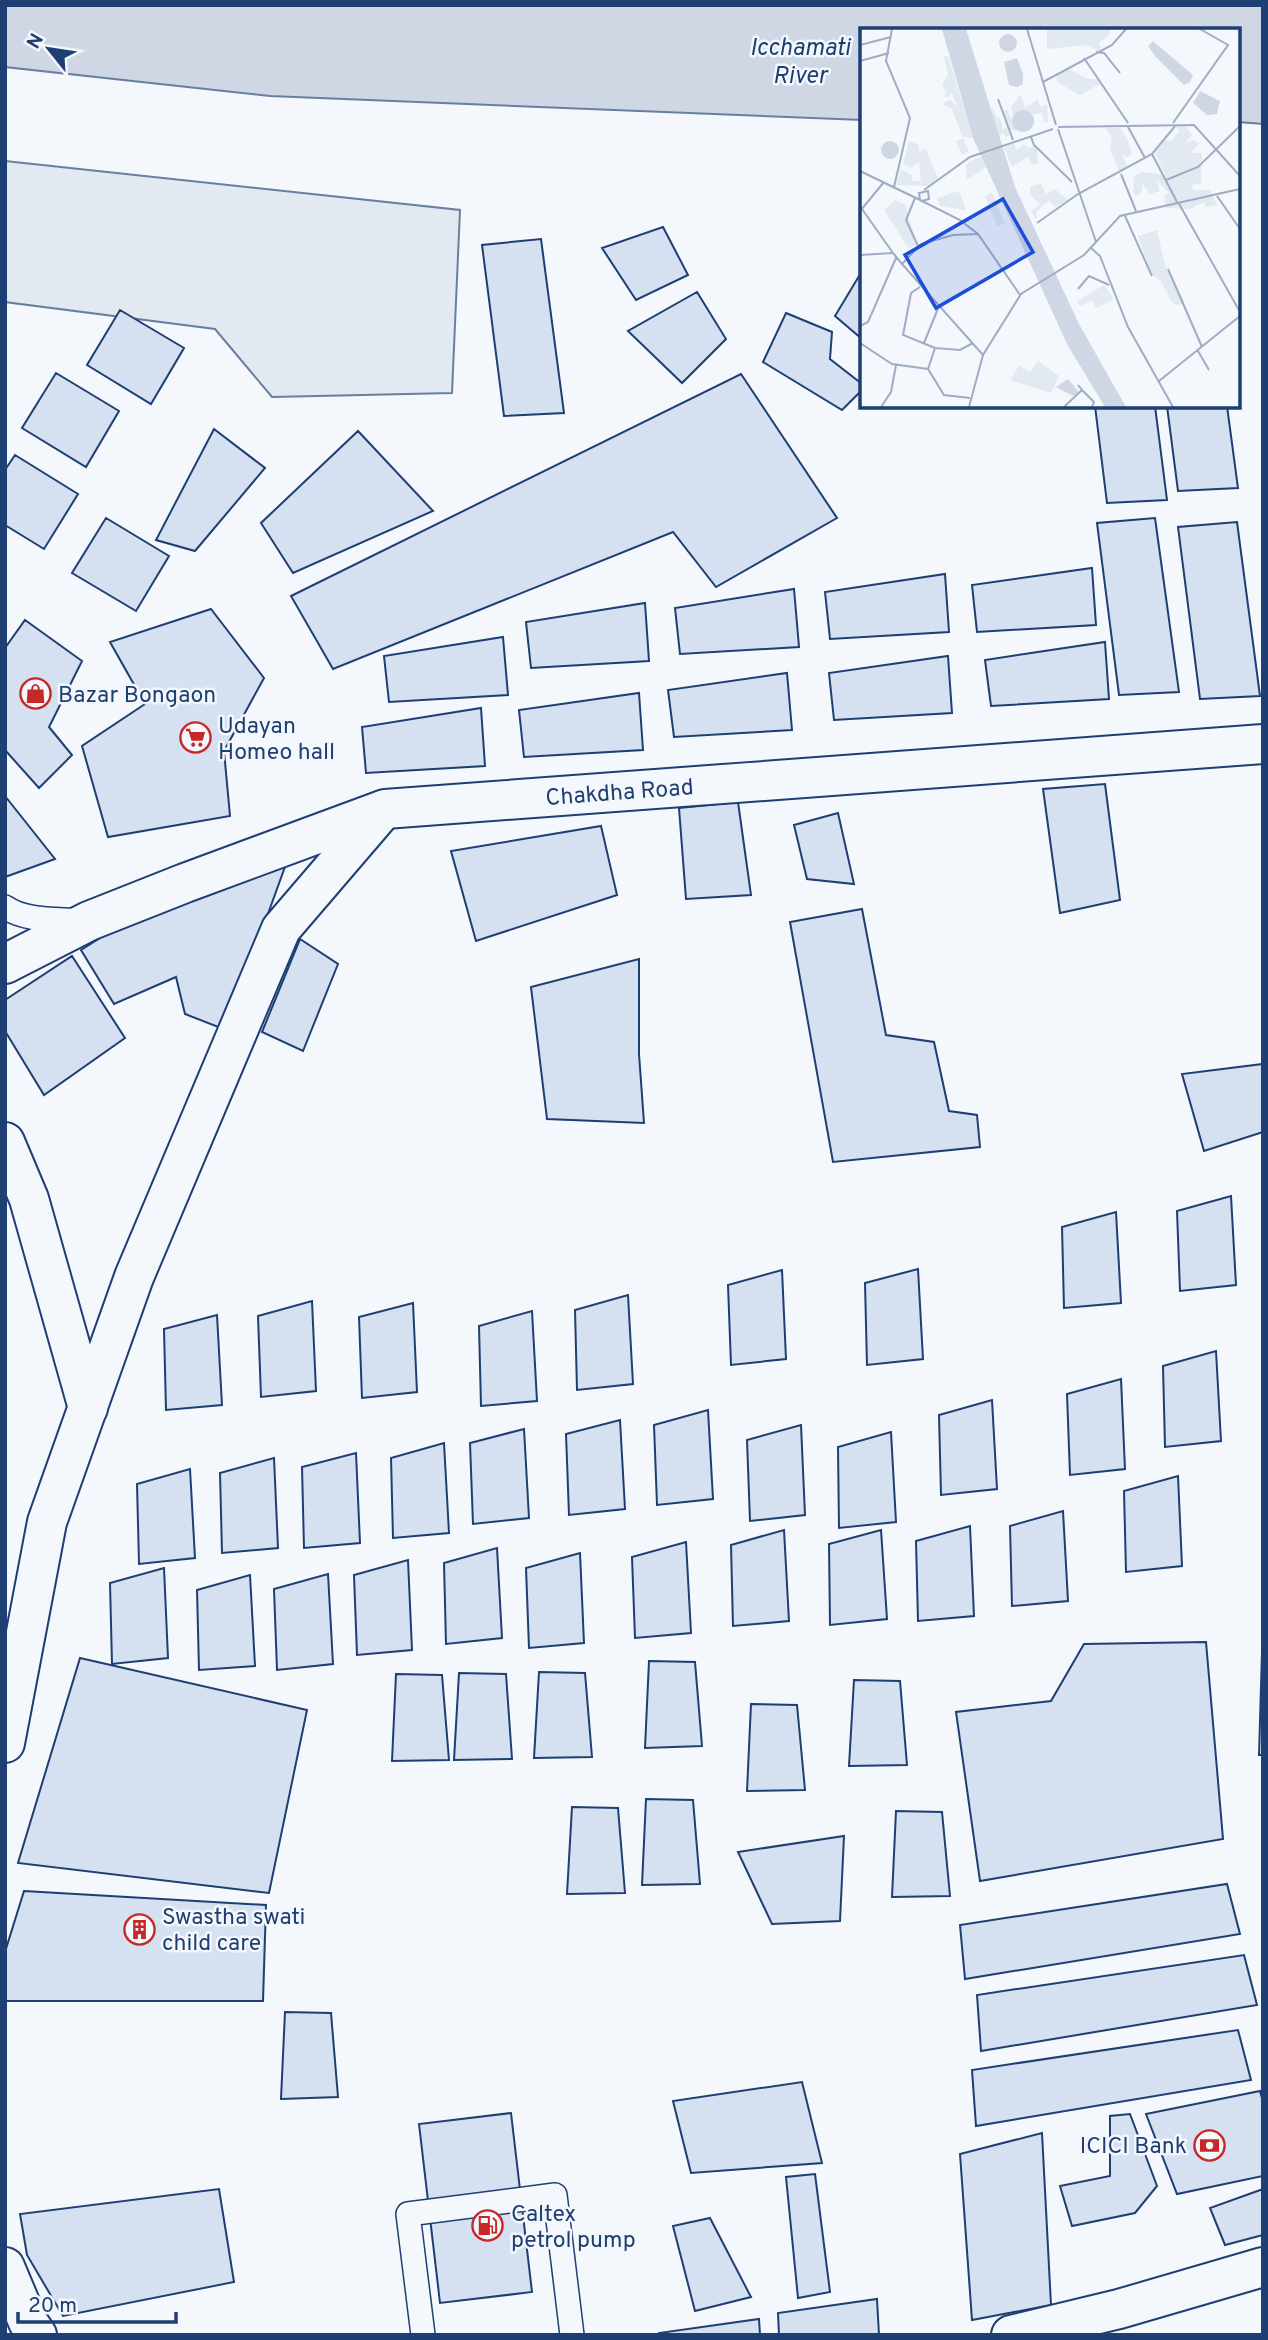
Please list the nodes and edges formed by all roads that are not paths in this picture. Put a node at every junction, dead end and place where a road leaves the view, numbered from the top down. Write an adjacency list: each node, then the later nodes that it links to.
1 (1263, 744): 2 (main road, Chakdha Road)
2 (385, 809): 4 (main road, Chakdha Road); 7 (main road)
3 (5, 907): 4 (lane)
4 (89, 921): 5 (main road, Chakdha Road)
5 (5, 964)
6 (5, 1142): 7 (main road)
7 (88, 1408): 8 (main road)
8 (5, 1743)
9 (5, 2267): 11 (main road)
10 (1263, 2267): 14 (main road)
11 (37, 2335)
12 (423, 2335): 13 (lane)
13 (572, 2335)
14 (1011, 2335)

